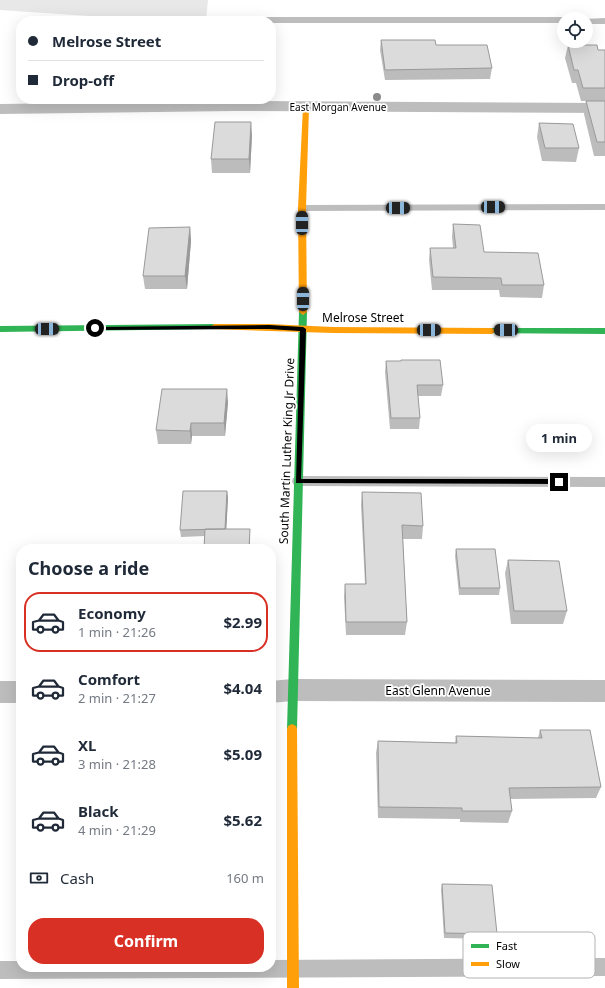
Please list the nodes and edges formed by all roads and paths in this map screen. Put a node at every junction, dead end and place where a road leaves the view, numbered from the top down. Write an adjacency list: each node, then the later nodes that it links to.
1 (276, 20): 2 (lane)
2 (557, 20)
3 (593, 21): 4 (lane)
4 (605, 21)
5 (306, 107): 6 (street, East Morgan Avenue); 7 (street, East Morgan Avenue); 9 (street, South Martin Luther King Jr Drive)
6 (605, 108)
7 (0, 109)
8 (605, 207): 9 (lane)
9 (302, 208): 11 (street, South Martin Luther King Jr Drive)
10 (0, 329): 11 (street, Melrose Street)
11 (303, 329): 12 (street, Melrose Street); 13 (street, South Martin Luther King Jr Drive)
12 (605, 331)
13 (298, 481): 14 (lane); 15 (street, South Martin Luther King Jr Drive)
14 (605, 482)
15 (281, 691): 16 (street, East Glenn Avenue); 23 (street, South Martin Luther King Jr Drive)
16 (605, 691)
17 (0, 692): 18 (street)
18 (16, 692)
19 (463, 966): 23 (lane)
20 (595, 966): 21 (lane)
21 (605, 966)
22 (276, 967): 23 (lane)
23 (292, 967): 26 (street, South Martin Luther King Jr Drive)
24 (0, 970): 25 (lane)
25 (16, 970)
26 (293, 988)

